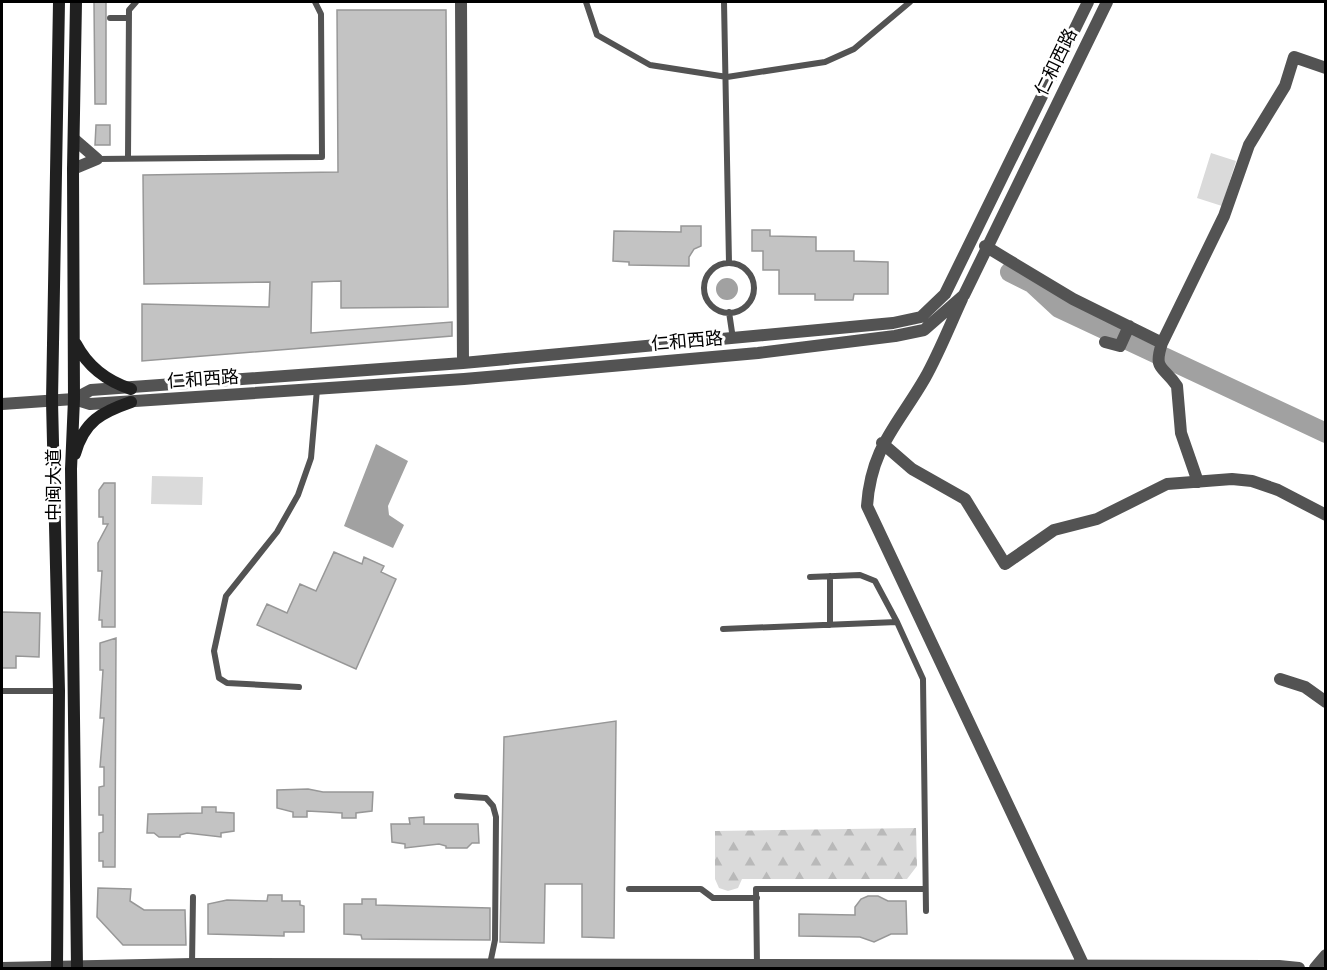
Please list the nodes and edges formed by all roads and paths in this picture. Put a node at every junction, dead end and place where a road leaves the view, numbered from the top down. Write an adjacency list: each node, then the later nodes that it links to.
1 (59, 2): 34 (main road, 中闽大道)
2 (76, 2): 15 (main road, 中闽大道)
3 (136, 2): 12 (lane)
4 (315, 2): 16 (lane)
5 (461, 2): 30 (street)
6 (586, 2): 14 (lane)
7 (724, 2): 14 (lane)
8 (910, 2): 14 (lane)
9 (1088, 2): 24 (street, 仁和西路)
10 (1107, 2): 19 (street, 仁和西路)
11 (110, 18): 12 (lane)
12 (129, 18): 16 (lane)
13 (1326, 68): 28 (street)
14 (727, 77): 20 (lane)
15 (74, 139): 17 (street); 18 (main road, 中闽大道)
16 (128, 157): 17 (lane)
17 (97, 159): 18 (street)
18 (73, 169): 26 (main road, 中闽大道)
19 (985, 246): 21 (street, 仁和西路); 23 (street)
20 (729, 262): 22 (lane); 22 (lane)
21 (964, 295): 29 (street, 仁和西路); 37 (street)
22 (729, 312): 25 (lane)
23 (1128, 328): 27 (street); 28 (street)
24 (755, 337): 25 (street, 仁和西路); 29 (street)
25 (733, 339): 30 (street, 仁和西路)
26 (74, 341): 31 (main road); 33 (main road, 中闽大道)
27 (1105, 342)
28 (1160, 350): 39 (street)
29 (758, 353): 32 (street, 仁和西路)
30 (463, 363): 31 (street, 仁和西路)
31 (131, 389): 33 (street, 仁和西路)
32 (317, 389): 35 (street, 仁和西路); 47 (lane)
33 (74, 399): 34 (street, 仁和西路); 35 (street, 仁和西路); 38 (main road, 中闽大道)
34 (52, 401): 36 (street, 仁和西路); 49 (main road, 中闽大道)
35 (131, 402): 38 (main road)
36 (2, 404)
37 (882, 443): 39 (street); 64 (street)
38 (70, 469): 62 (main road, 中闽大道)
39 (1197, 482): 40 (street)
40 (1326, 515)
41 (830, 576): 42 (lane); 43 (lane); 44 (lane)
42 (810, 577)
43 (897, 622): 44 (lane); 53 (lane)
44 (830, 625): 45 (lane)
45 (723, 629)
46 (1280, 679): 50 (street)
47 (299, 687)
48 (2, 691): 49 (lane)
49 (59, 692): 61 (main road, 中闽大道)
50 (1326, 702)
51 (457, 796): 59 (lane)
52 (630, 889): 55 (lane)
53 (925, 889): 55 (lane); 56 (lane)
54 (193, 897): 58 (lane)
55 (757, 898): 60 (lane)
56 (926, 911)
57 (1326, 955): 67 (street)
58 (192, 964): 59 (street); 62 (street)
59 (490, 964): 60 (street)
60 (757, 965): 63 (street)
61 (57, 967): 62 (street); 65 (street)
62 (77, 967)
63 (817, 967): 64 (street)
64 (1089, 967): 66 (street)
65 (2, 968)
66 (1299, 969)
67 (1315, 969)

